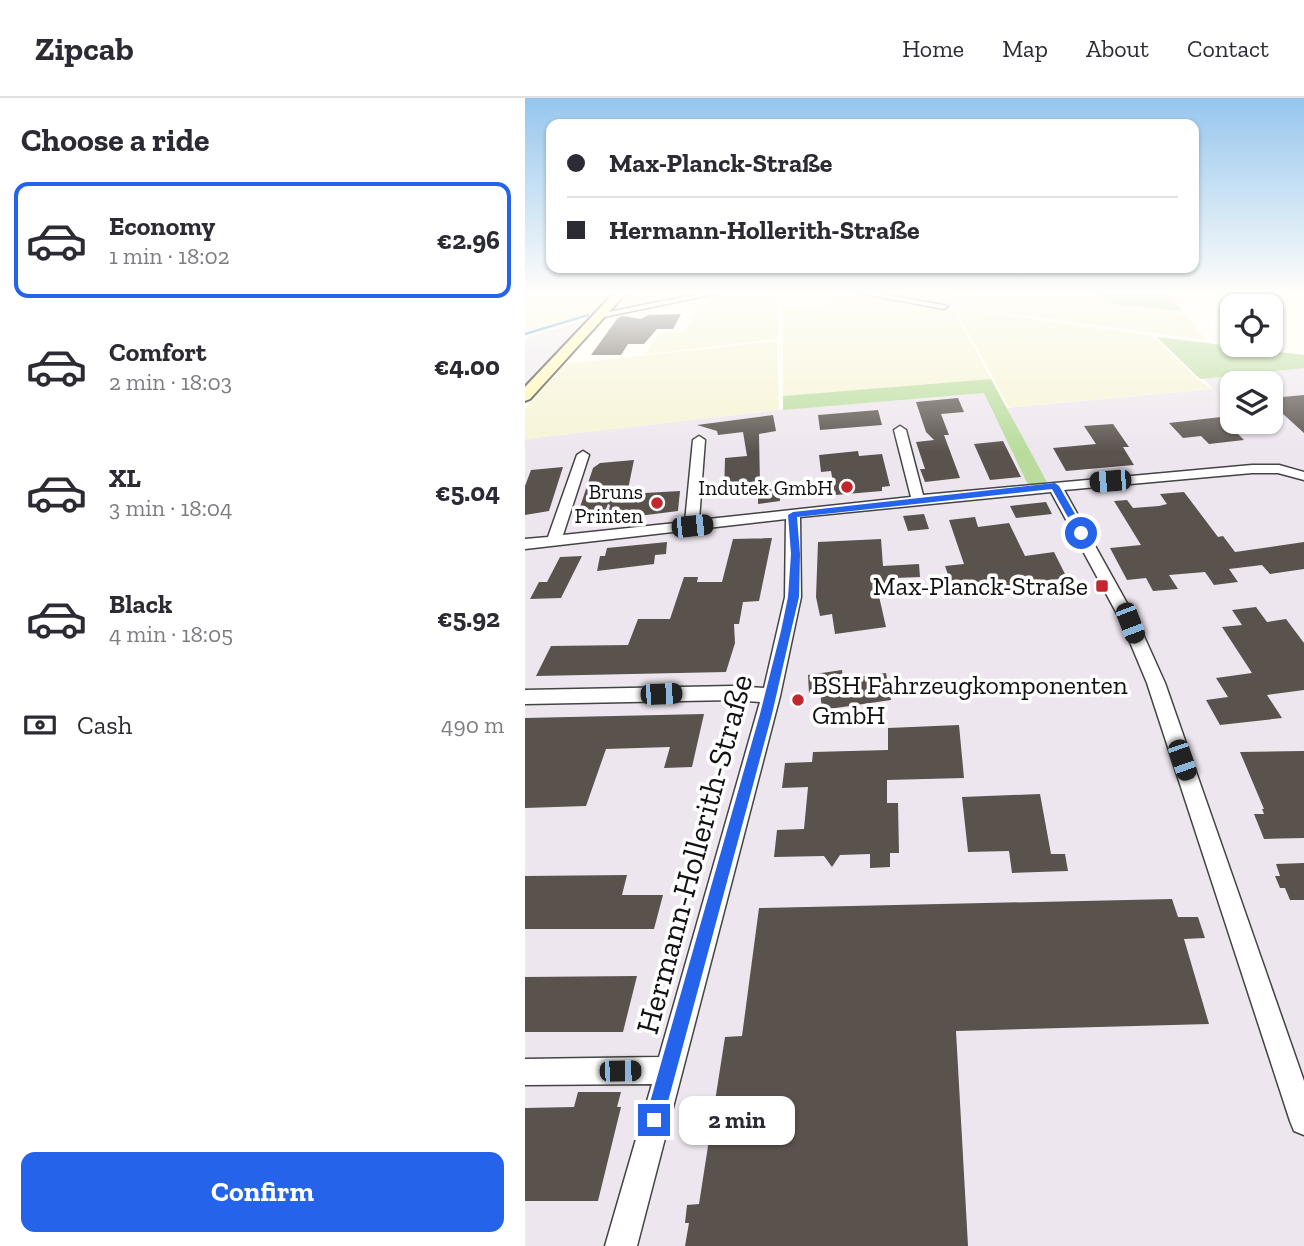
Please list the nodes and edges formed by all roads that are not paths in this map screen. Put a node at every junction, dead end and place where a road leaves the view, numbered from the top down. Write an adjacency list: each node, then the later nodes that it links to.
1 (572, 345): 2 (street)
2 (525, 396)
3 (900, 430): 8 (street)
4 (699, 440): 10 (street)
5 (583, 455): 11 (street)
6 (1304, 476): 7 (street)
7 (1055, 486): 8 (street); 17 (street)
8 (918, 499): 9 (street)
9 (793, 515): 10 (street); 13 (street, Hermann-Hollerith-Straße)
10 (692, 526): 11 (street)
11 (554, 541): 12 (street)
12 (525, 544)
13 (771, 696): 14 (street); 15 (street, Hermann-Hollerith-Straße)
14 (525, 697)
15 (668, 1070): 16 (street); 18 (street, Hermann-Hollerith-Straße)
16 (525, 1072)
17 (1304, 1121)
18 (621, 1246)

